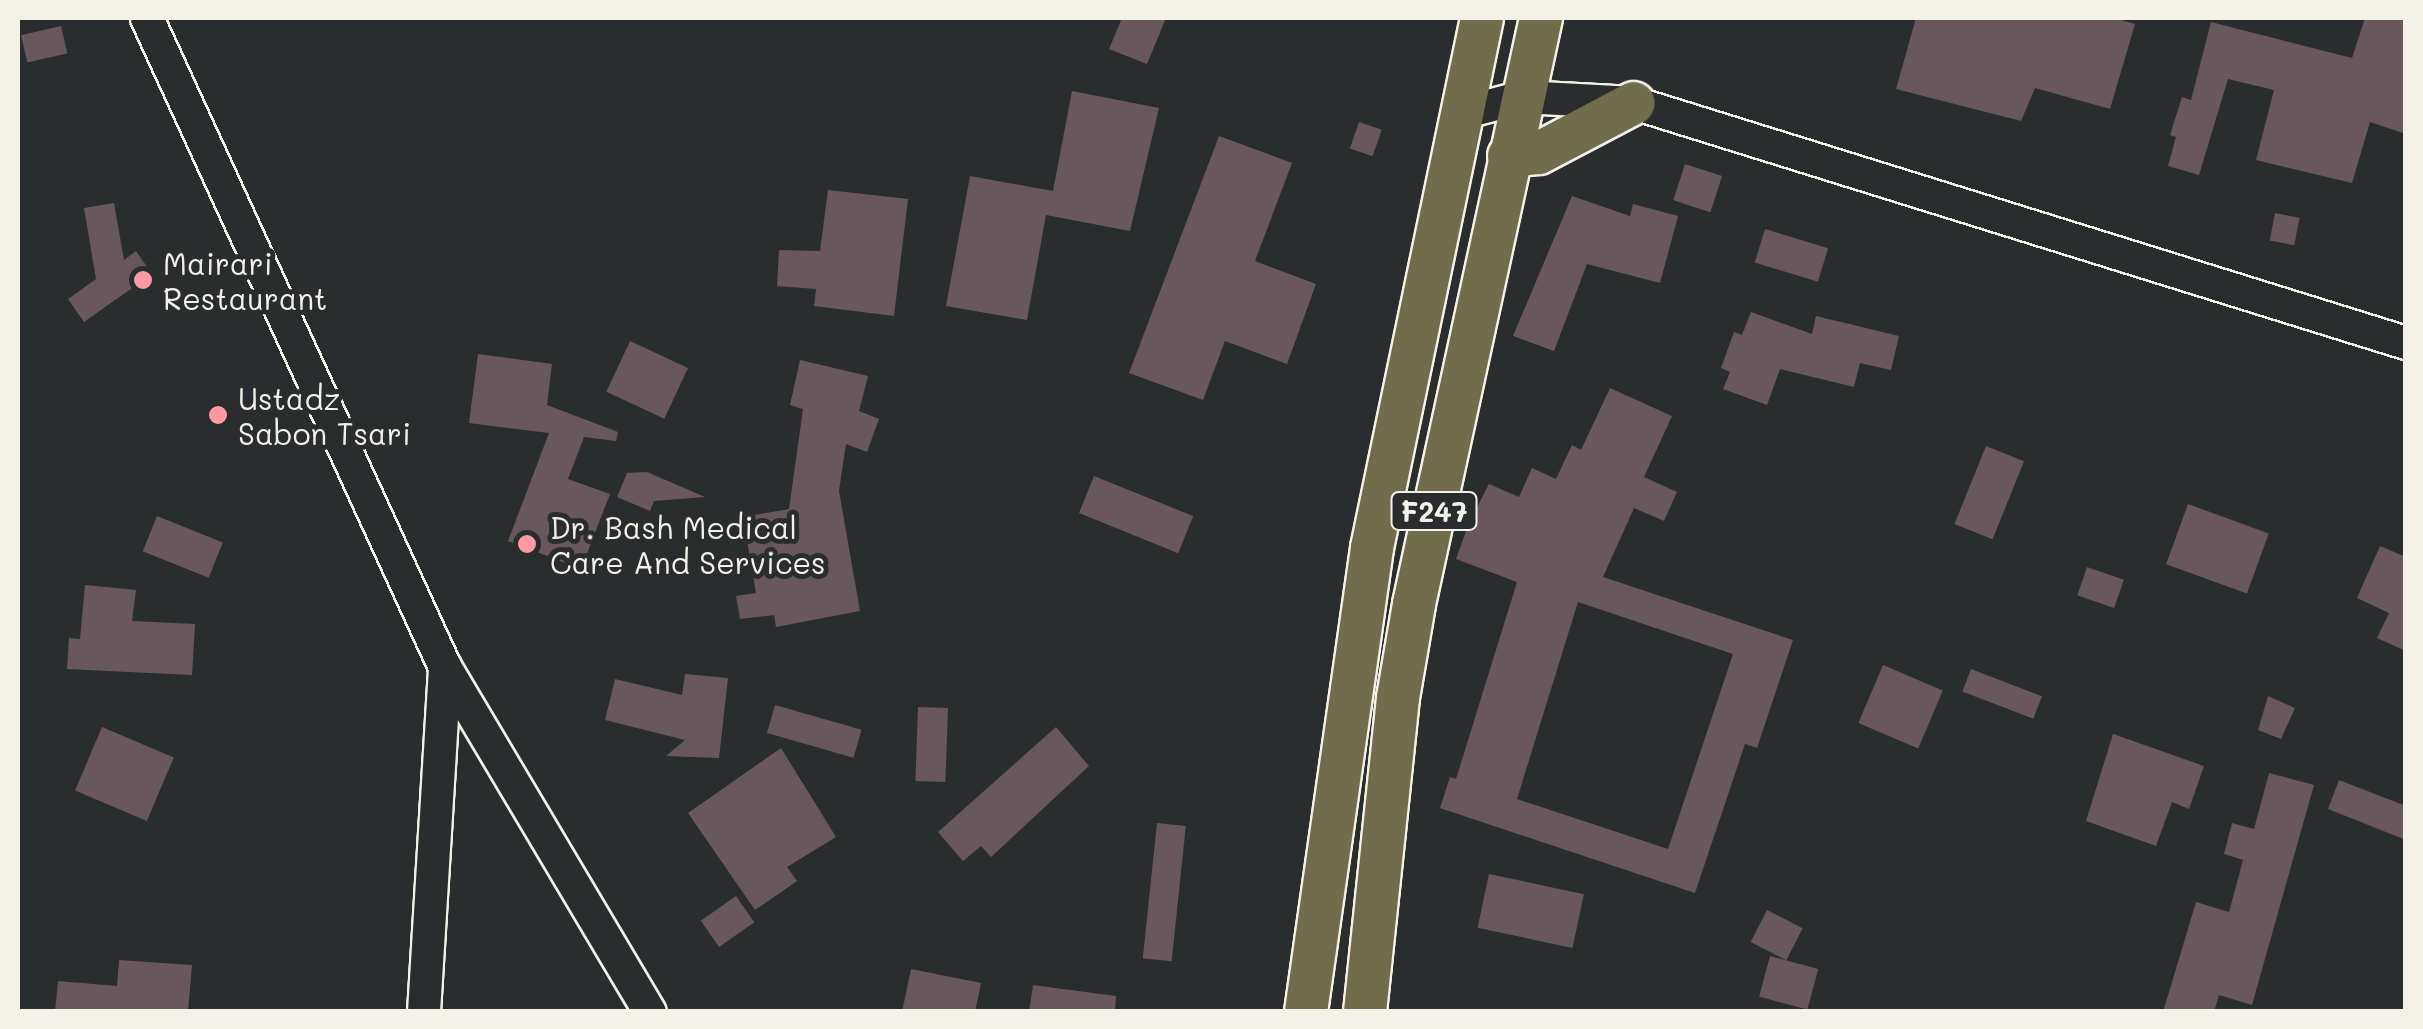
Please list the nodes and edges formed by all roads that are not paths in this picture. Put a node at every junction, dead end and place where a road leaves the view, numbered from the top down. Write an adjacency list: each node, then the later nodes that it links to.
1 (147, 18): 9 (street)
2 (1482, 18): 6 (main road, F247)
3 (1541, 18): 4 (main road, F247)
4 (1523, 97): 5 (street); 6 (street); 7 (main road, F247)
5 (1634, 104): 7 (main road); 8 (street)
6 (1458, 114): 12 (main road, F247)
7 (1508, 156): 13 (main road, F247)
8 (2406, 342)
9 (445, 668): 10 (street); 11 (street)
10 (424, 1012)
11 (650, 1012)
12 (1306, 1012)
13 (1365, 1012)

